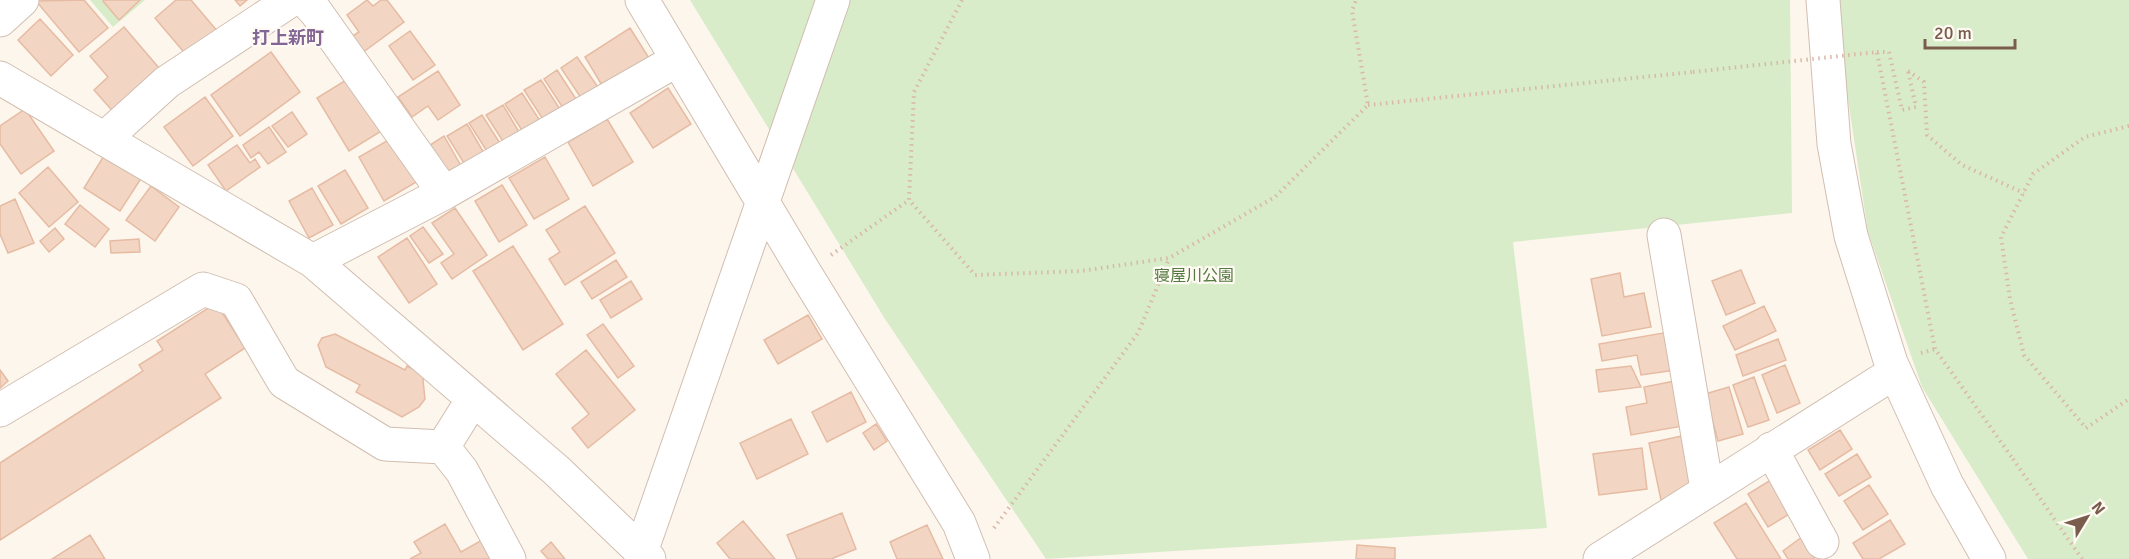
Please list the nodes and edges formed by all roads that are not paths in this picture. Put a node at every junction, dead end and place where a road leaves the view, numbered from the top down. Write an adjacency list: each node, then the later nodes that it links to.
1 (22, 0): 7 (street)
2 (291, 0): 10 (street)
3 (305, 0): 11 (street)
4 (642, 0): 8 (street)
5 (833, 0): 12 (street)
6 (1822, 0): 15 (street)
7 (0, 20)
8 (677, 60): 11 (street); 12 (street)
9 (7, 92): 10 (street)
10 (104, 139): 14 (street)
11 (444, 193): 14 (street)
12 (764, 203): 22 (street); 23 (street)
13 (1664, 236): 20 (street)
14 (313, 261): 16 (street)
15 (1895, 372): 19 (street); 26 (street)
16 (473, 399): 18 (street); 22 (street)
17 (0, 410): 18 (street)
18 (443, 447): 24 (street)
19 (1771, 449): 20 (street); 21 (street)
20 (1707, 489): 25 (street)
21 (1822, 542)
22 (643, 557)
23 (973, 558)
24 (509, 559)
25 (1600, 559)
26 (1989, 559)

